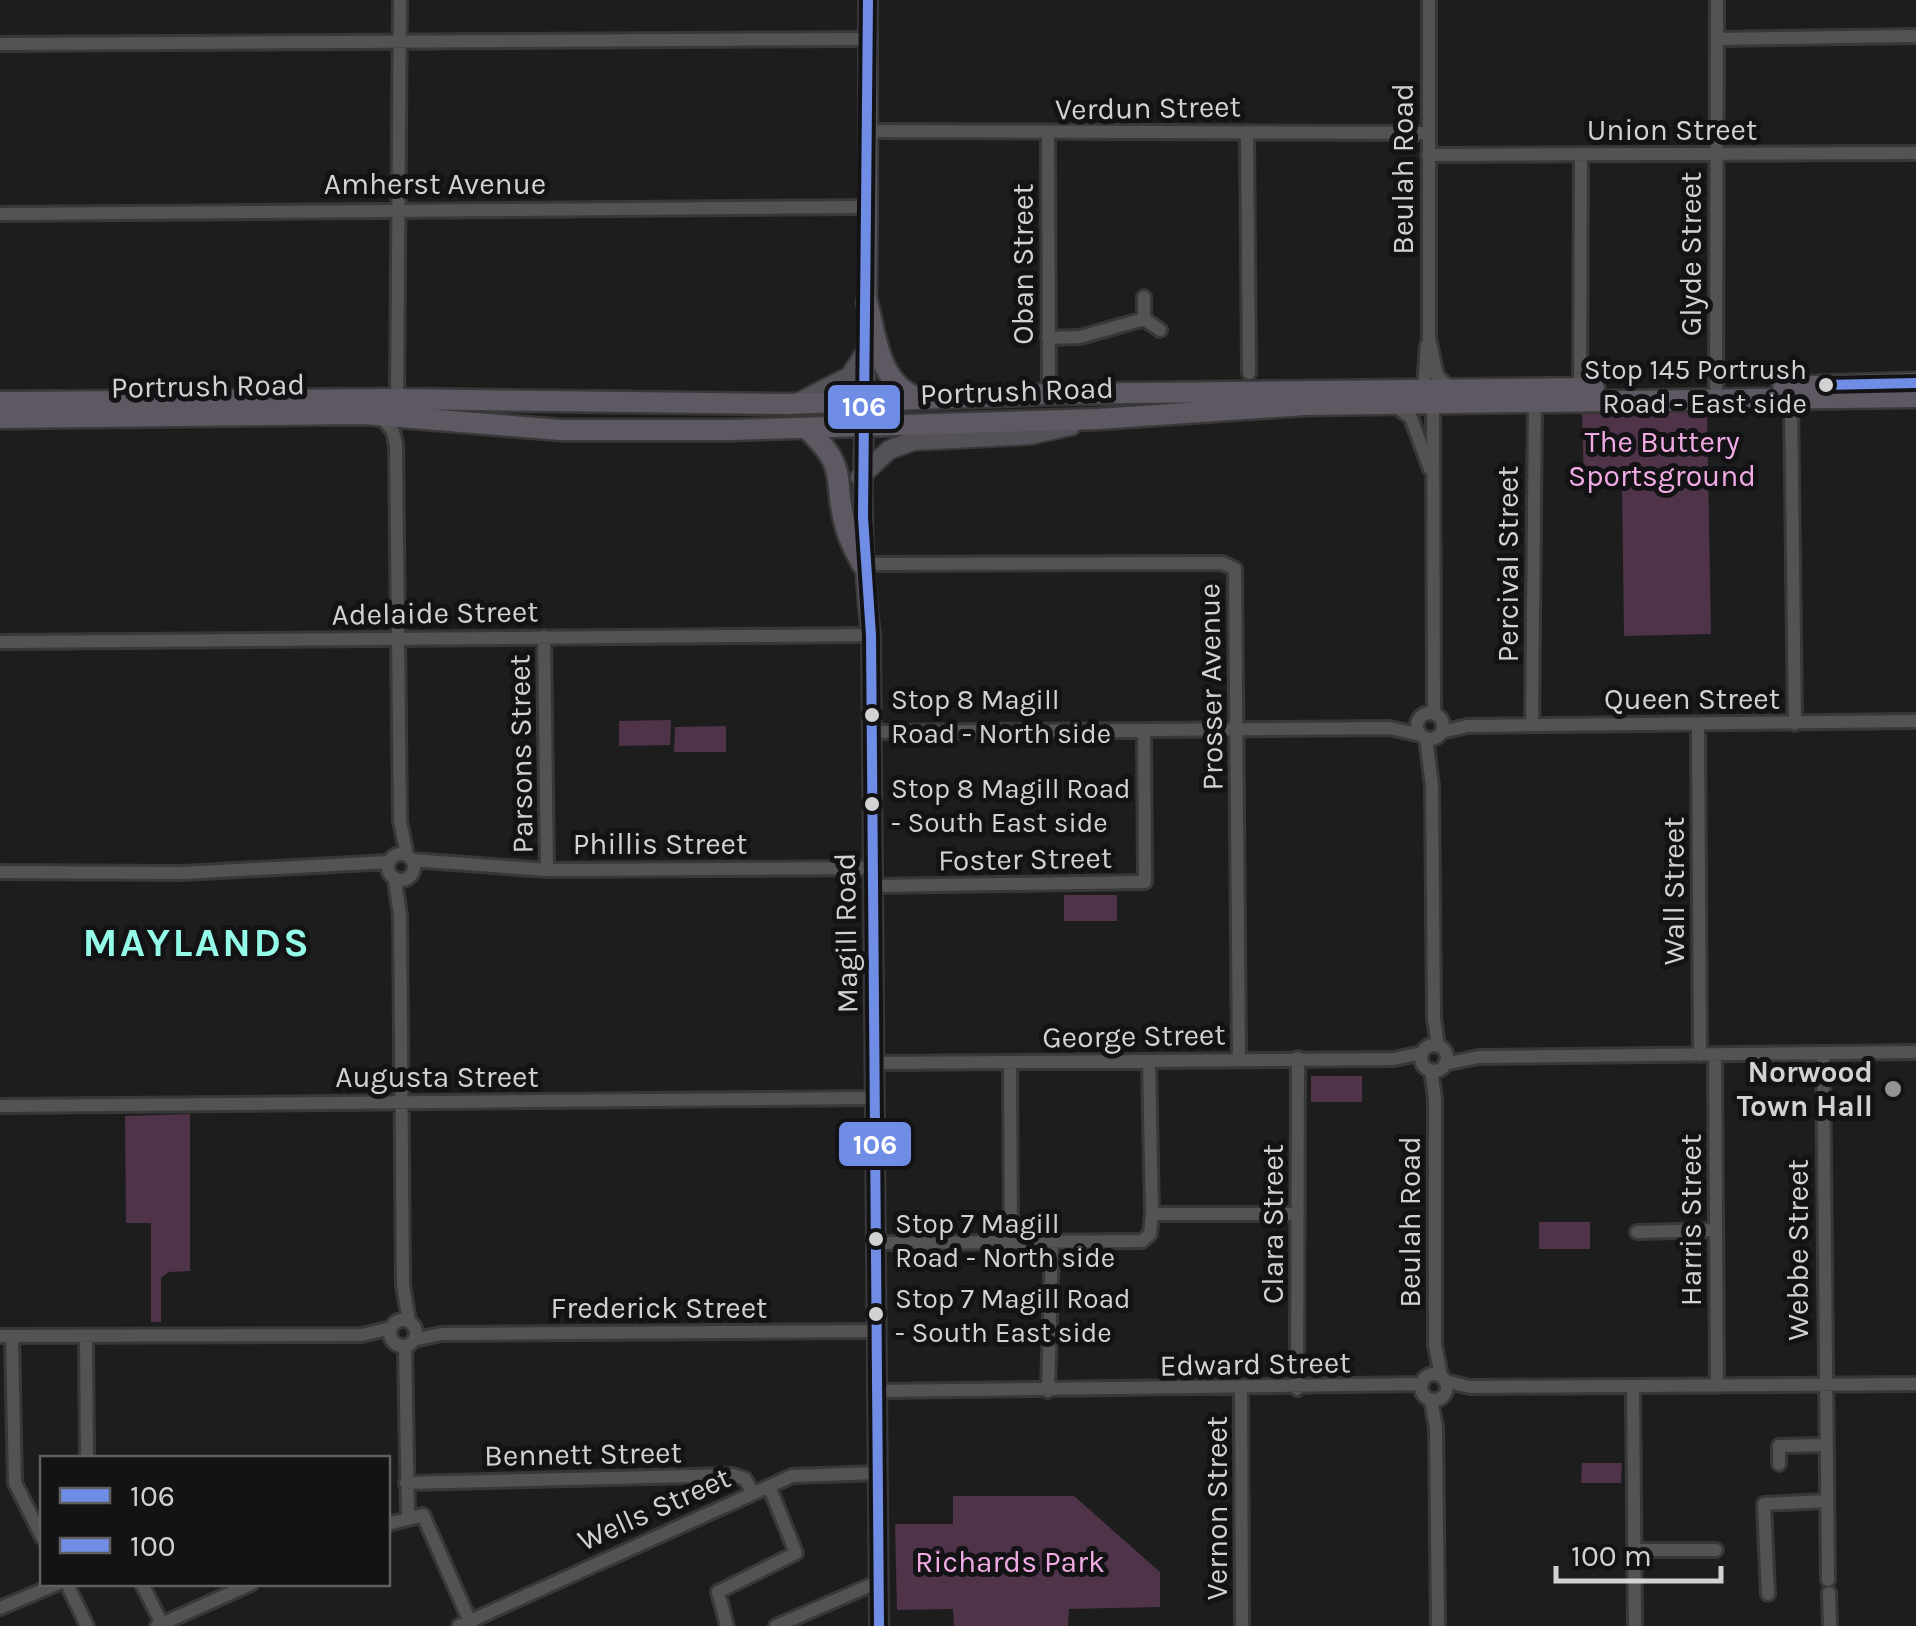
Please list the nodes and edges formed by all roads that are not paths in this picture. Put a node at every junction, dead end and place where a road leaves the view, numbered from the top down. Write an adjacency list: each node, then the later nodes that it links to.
1 (400, 0): 8 (street)
2 (868, 0): 7 (main road, Magill Road)
3 (1429, 0): 12 (street, Beulah Road)
4 (1717, 0): 6 (street, Glyde Street)
5 (1916, 36): 6 (street)
6 (1716, 38): 15 (street, Glyde Street)
7 (868, 39): 8 (street); 10 (main road, Magill Road)
8 (400, 40): 9 (street); 18 (street)
9 (0, 44)
10 (870, 131): 13 (street, Verdun Street); 19 (main road, Magill Road)
11 (1247, 132): 12 (street, Verdun Street); 13 (street, Verdun Street); 28 (street)
12 (1428, 133): 16 (street, Beulah Road)
13 (1048, 134): 25 (street, Oban Street)
14 (1916, 154): 15 (street, Union Street)
15 (1716, 155): 17 (street, Union Street); 32 (street, Glyde Street)
16 (1428, 156): 17 (street, Union Street); 26 (street, Beulah Road)
17 (1582, 156): 31 (street)
18 (400, 208): 19 (street, Amherst Avenue); 20 (street, Amherst Avenue); 37 (street)
19 (869, 208): 22 (main road, Magill Road)
20 (0, 214)
21 (1144, 297): 23 (street)
22 (867, 302): 27 (main road, Magill Road); 36 (highway)
23 (1144, 319): 24 (street); 25 (street)
24 (1160, 330)
25 (1048, 338): 33 (street, Oban Street)
26 (1429, 338): 30 (street, Beulah Road); 35 (street, Beulah Road)
27 (866, 349): 40 (main road, Magill Road); 42 (main road)
28 (1249, 373)
29 (1916, 383): 32 (highway, Portrush Road)
30 (1450, 388): 31 (highway, Portrush Road); 35 (highway, Portrush Road)
31 (1580, 388): 32 (highway, Portrush Road)
32 (1716, 388)
33 (1048, 394): 35 (highway, Portrush Road); 36 (highway, Portrush Road)
34 (1916, 396): 38 (highway)
35 (1428, 397): 41 (highway); 43 (highway, Portrush Road); 52 (street, Beulah Road)
36 (918, 398): 40 (highway, Portrush Road)
37 (398, 399): 39 (highway, Portrush Road); 42 (highway, Portrush Road); 44 (highway); 48 (highway)
38 (1791, 400): 41 (highway); 60 (street)
39 (0, 402)
40 (863, 402): 42 (highway, Portrush Road); 49 (main road, Magill Road)
41 (1531, 403): 61 (street, Percival Street)
42 (795, 404)
43 (1394, 405): 46 (highway, Portrush Road); 52 (street, Beulah Road)
44 (372, 415): 45 (highway, Portrush Road); 47 (highway, Portrush Road); 51 (street)
45 (0, 418)
46 (1098, 419): 49 (highway, Portrush Road); 53 (main road)
47 (444, 424): 48 (highway, Portrush Road); 51 (street)
48 (488, 426): 50 (highway, Portrush Road)
49 (862, 427): 50 (highway, Portrush Road); 53 (main road, Magill Road)
50 (806, 428): 54 (highway)
51 (396, 444): 57 (street)
52 (1430, 469): 63 (street, Beulah Road)
53 (860, 477): 54 (main road, Magill Road)
54 (862, 564): 55 (main road, Magill Road); 64 (street, Prosser Avenue)
55 (871, 635): 56 (street, Adelaide Street); 66 (main road, Magill Road)
56 (544, 638): 57 (street, Adelaide Street); 68 (street, Parsons Street)
57 (398, 639): 58 (street, Adelaide Street); 67 (street)
58 (0, 642)
59 (1916, 721): 60 (street, Queen Street)
60 (1796, 724): 62 (street, Queen Street)
61 (1532, 725): 62 (street, Queen Street); 63 (street, Queen Street)
62 (1698, 726): 73 (street, Wall Street)
63 (1430, 727): 64 (street, Queen Street); 76 (street, Beulah Road)
64 (1237, 729): 65 (street, Queen Street); 77 (street, Prosser Avenue)
65 (1144, 730): 66 (street, Queen Street); 70 (street, Foster Street)
66 (872, 732): 70 (main road, Magill Road)
67 (400, 867): 68 (street, Phillis Street); 69 (street, Phillis Street); 82 (street)
68 (547, 870): 70 (street, Phillis Street)
69 (2, 873)
70 (873, 877): 80 (main road, Magill Road)
71 (1916, 1052): 72 (street, George Street)
72 (1823, 1053): 74 (street, George Street); 97 (street, Webbe Street)
73 (1700, 1055): 74 (street, George Street); 76 (street, George Street)
74 (1716, 1055): 86 (street, Harris Street)
75 (1298, 1058): 76 (street, George Street); 77 (street, George Street); 85 (street, Clara Street)
76 (1434, 1058): 98 (street, Beulah Road)
77 (1239, 1059): 79 (street, George Street)
78 (1010, 1062): 79 (street, George Street); 80 (street, George Street); 88 (street)
79 (1150, 1062): 84 (street)
80 (875, 1063): 81 (main road, Magill Road)
81 (875, 1098): 82 (street, Augusta Street); 90 (main road, Magill Road)
82 (401, 1102): 83 (street, Augusta Street); 92 (street)
83 (0, 1106)
84 (1152, 1214): 85 (street); 89 (street)
85 (1298, 1214): 100 (street, Clara Street)
86 (1716, 1230): 87 (street); 96 (street, Harris Street)
87 (1637, 1232)
88 (1011, 1242): 89 (street); 90 (street)
89 (1052, 1242): 101 (street)
90 (876, 1243): 91 (main road, Magill Road)
91 (876, 1331): 92 (street, Frederick Street); 103 (main road, Magill Road)
92 (403, 1332): 94 (street, Frederick Street); 108 (street)
93 (6, 1336): 94 (street, Frederick Street); 114 (street)
94 (86, 1336): 105 (street)
95 (1916, 1384): 97 (street, Edward Street)
96 (1718, 1386): 97 (street, Edward Street); 99 (street, Edward Street)
97 (1824, 1386): 104 (street, Webbe Street)
98 (1435, 1388): 99 (street, Edward Street); 100 (street, Edward Street); 131 (street, Beulah Road)
99 (1633, 1388): 115 (street)
100 (1297, 1389): 102 (street, Edward Street)
101 (1048, 1390): 102 (street, Edward Street); 103 (street, Edward Street)
102 (1242, 1390): 130 (street, Vernon Street)
103 (877, 1391): 107 (main road, Magill Road)
104 (1825, 1445): 106 (street); 111 (street, Webbe Street)
105 (87, 1456)
106 (1779, 1464)
107 (878, 1473): 109 (street, Wells Street); 117 (main road, Magill Road)
108 (406, 1483): 110 (street, Bennett Street); 112 (street)
109 (769, 1486): 110 (street, Wells Street); 127 (street)
110 (753, 1494): 124 (street, Wells Street)
111 (1826, 1502): 122 (street); 133 (street, Webbe Street)
112 (408, 1516): 113 (street); 124 (street)
113 (390, 1523)
114 (40, 1533)
115 (1634, 1550): 116 (street); 132 (street)
116 (1716, 1550)
117 (878, 1582): 128 (street); 129 (main road, Magill Road)
118 (53, 1586): 123 (street)
119 (68, 1586): 126 (street)
120 (143, 1586): 125 (street)
121 (247, 1586): 125 (street)
122 (1768, 1594)
123 (0, 1608)
124 (466, 1624)
125 (161, 1625)
126 (87, 1626)
127 (728, 1626)
128 (776, 1626)
129 (879, 1626)
130 (1242, 1626)
131 (1438, 1626)
132 (1635, 1626)
133 (1830, 1626)

